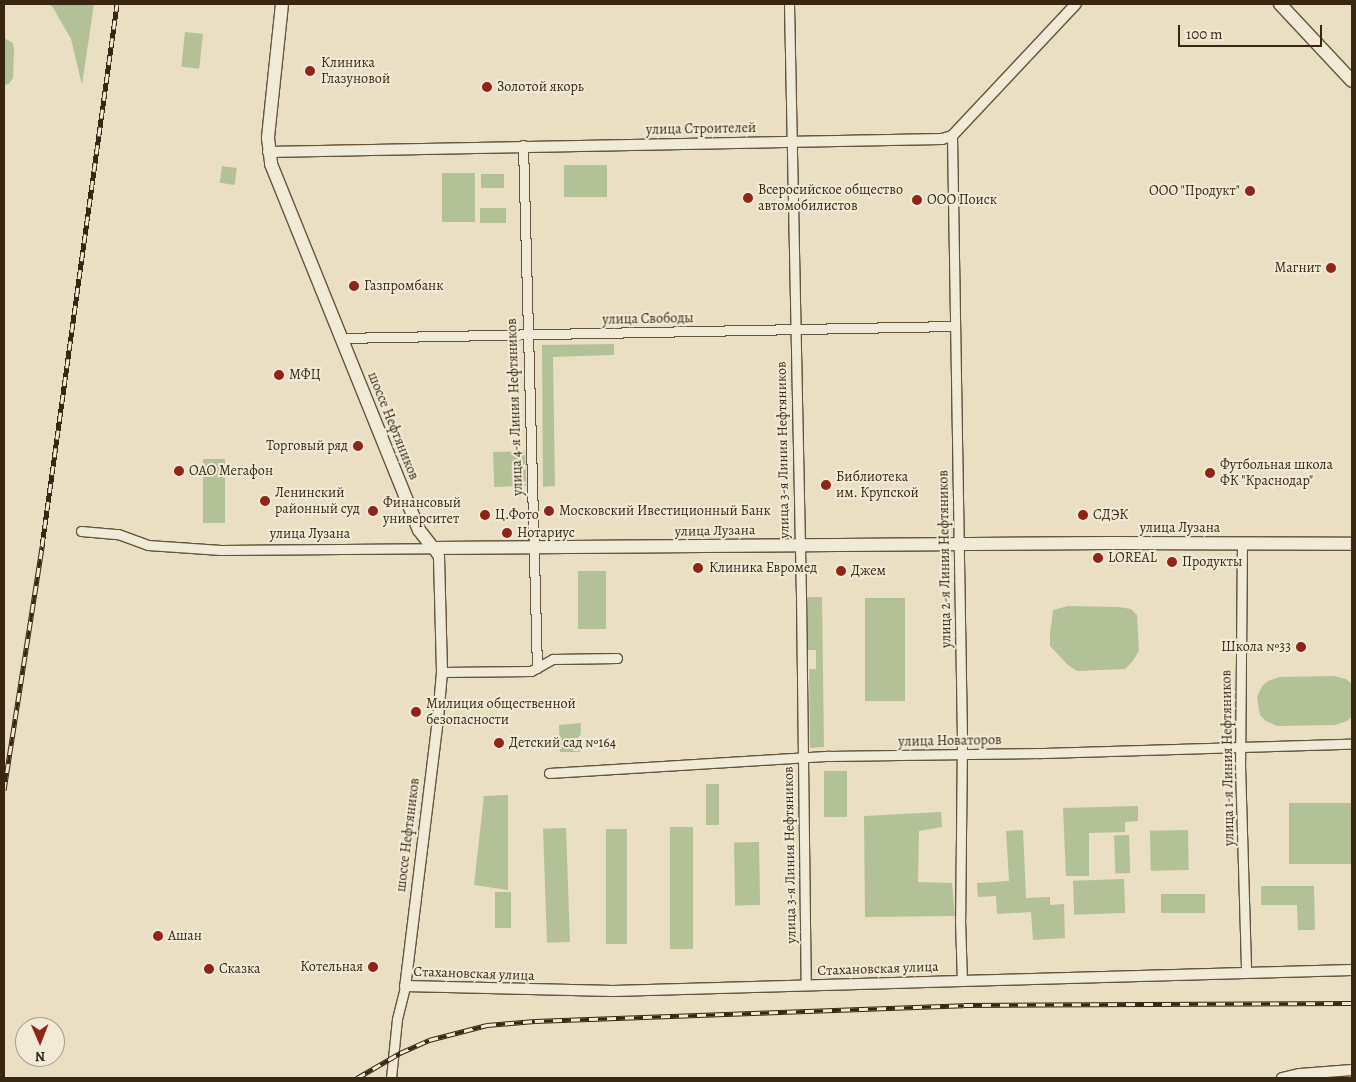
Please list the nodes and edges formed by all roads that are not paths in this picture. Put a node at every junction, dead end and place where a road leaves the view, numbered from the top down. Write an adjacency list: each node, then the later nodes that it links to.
1 (282, 4): 9 (main road, шоссе Нефтяников)
2 (789, 4): 7 (street, улица 3-я Линия Нефтяников)
3 (1076, 4): 6 (street)
4 (1280, 4): 5 (main road)
5 (1352, 81)
6 (952, 136): 7 (street, улица Строителей); 10 (street, улица 2-я Линия Нефтяников)
7 (792, 141): 8 (street, улица Строителей); 11 (street, улица 3-я Линия Нефтяников)
8 (523, 145): 9 (street, улица Строителей); 12 (street, улица 4-я Линия Нефтяников)
9 (268, 152): 13 (main road, шоссе Нефтяников)
10 (954, 326): 11 (street, улица Свободы); 18 (street, улица 2-я Линия Нефтяников)
11 (794, 330): 12 (street, улица Свободы); 16 (street, улица 3-я Линия Нефтяников)
12 (526, 335): 13 (street, улица Свободы); 19 (street, улица 4-я Линия Нефтяников)
13 (341, 338): 20 (main road, шоссе Нефтяников)
14 (81, 531): 20 (street, улица Лузана)
15 (1242, 543): 17 (main road, улица Лузана); 18 (main road, улица Лузана); 25 (street, улица 1-я Линия Нефтяников)
16 (799, 544): 18 (main road, улица Лузана); 19 (main road, улица Лузана); 27 (street, улица 3-я Линия Нефтяников)
17 (1352, 544)
18 (958, 545): 26 (street, улица 2-я Линия Нефтяников)
19 (533, 547): 20 (main road, улица Лузана); 22 (street, улица 4-я Линия Нефтяников)
20 (433, 548): 23 (street, шоссе Нефтяников)
21 (617, 658): 22 (street)
22 (537, 668): 23 (street)
23 (442, 672): 33 (street, шоссе Нефтяников)
24 (1352, 744): 25 (street, улица Новаторов)
25 (1240, 748): 26 (street, улица Новаторов); 30 (street, улица 1-я Линия Нефтяников)
26 (962, 755): 27 (street, улица Новаторов); 31 (street, улица 2-я Линия Нефтяников)
27 (802, 757): 28 (street, улица Новаторов); 32 (street, улица 3-я Линия Нефтяников)
28 (549, 773)
29 (1352, 970): 30 (street, Стахановская улица)
30 (1246, 973): 31 (street, Стахановская улица)
31 (962, 981): 32 (street, Стахановская улица)
32 (806, 985): 33 (street, Стахановская улица)
33 (405, 986): 35 (street)
34 (1352, 1070): 36 (street)
35 (391, 1078)
36 (1282, 1078)

